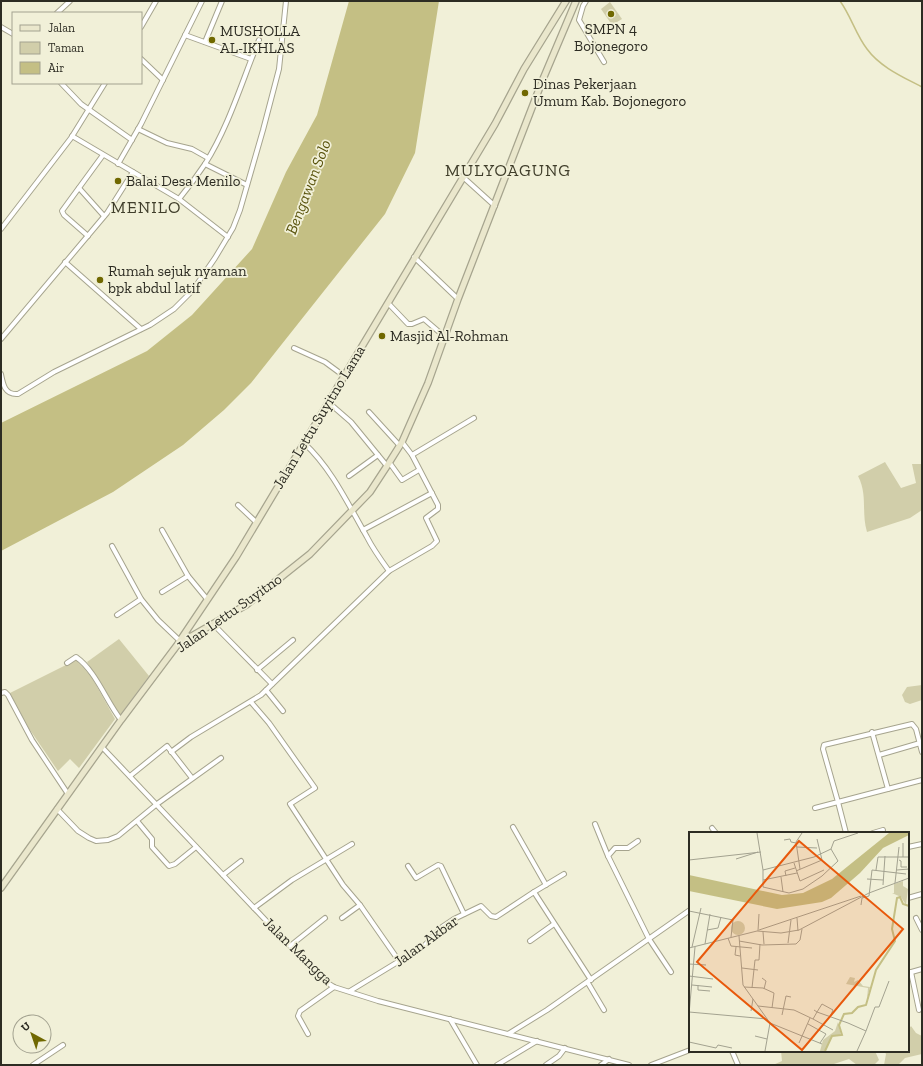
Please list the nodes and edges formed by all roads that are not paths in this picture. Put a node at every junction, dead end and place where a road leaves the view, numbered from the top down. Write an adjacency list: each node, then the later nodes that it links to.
1 (70, 1): 9 (street)
2 (156, 1): 11 (street)
3 (202, 1): 15 (street)
4 (222, 1): 17 (street)
5 (286, 1): 34 (street)
6 (566, 1): 10 (main road, Jalan Lettu Suyitno Lama)
7 (576, 1): 12 (main road, Jalan Lettu Suyitno)
8 (586, 1): 20 (street)
9 (58, 12)
10 (554, 23): 12 (main road); 33 (main road, Jalan Lettu Suyitno Lama)
11 (142, 25)
12 (565, 26): 37 (main road, Jalan Lettu Suyitno)
13 (1, 27): 14 (street)
14 (12, 33)
15 (185, 35): 17 (street); 21 (street)
16 (259, 40): 18 (street)
17 (205, 42): 18 (street)
18 (251, 59): 29 (street)
19 (142, 60): 21 (street)
20 (604, 62)
21 (163, 80): 25 (street)
22 (62, 84): 24 (street)
23 (104, 84): 24 (street)
24 (88, 109): 26 (street); 27 (street)
25 (138, 129): 27 (street); 29 (street)
26 (72, 136): 28 (street); 39 (street)
27 (132, 140): 30 (street)
28 (103, 155): 30 (street); 35 (street)
29 (208, 158): 31 (street)
30 (118, 164): 32 (street)
31 (205, 164): 34 (street); 36 (street)
32 (133, 172): 36 (street); 38 (street)
33 (462, 177): 37 (street); 42 (main road, Jalan Lettu Suyitno Lama)
34 (247, 185): 41 (street)
35 (79, 188): 38 (street); 40 (street)
36 (180, 199): 41 (street)
37 (495, 206): 44 (main road, Jalan Lettu Suyitno)
38 (104, 216): 40 (street)
39 (1, 229)
40 (88, 236): 43 (street)
41 (228, 237): 46 (street)
42 (414, 257): 44 (street); 45 (main road, Jalan Lettu Suyitno Lama)
43 (65, 262): 46 (street); 48 (street)
44 (458, 299): 47 (main road, Jalan Lettu Suyitno)
45 (388, 303): 47 (street); 51 (main road, Jalan Lettu Suyitno Lama)
46 (141, 329): 50 (street)
47 (445, 337): 56 (main road, Jalan Lettu Suyitno)
48 (1, 339)
49 (294, 348): 51 (street)
50 (1, 374)
51 (344, 376): 52 (main road, Jalan Lettu Suyitno Lama)
52 (328, 402): 55 (main road, Jalan Lettu Suyitno Lama); 57 (street)
53 (369, 412): 56 (street)
54 (474, 418): 58 (street)
55 (304, 443): 64 (street); 65 (main road, Jalan Lettu Suyitno Lama)
56 (401, 444): 58 (street); 59 (main road, Jalan Lettu Suyitno)
57 (378, 455): 59 (street); 61 (street)
58 (412, 455): 60 (street)
59 (388, 464): 60 (street); 64 (main road, Jalan Lettu Suyitno)
60 (419, 470): 62 (street)
61 (349, 476)
62 (432, 493): 67 (street); 69 (street)
63 (238, 505): 65 (street)
64 (353, 510): 67 (street); 76 (main road, Jalan Lettu Suyitno)
65 (256, 522): 73 (main road, Jalan Lettu Suyitno Lama)
66 (162, 530): 70 (street)
67 (363, 530): 69 (street)
68 (112, 546): 72 (street)
69 (389, 571): 82 (street)
70 (188, 576): 71 (street); 73 (street)
71 (162, 592)
72 (141, 599): 74 (street); 79 (street)
73 (207, 599): 75 (main road, Jalan Lettu Suyitno Lama)
74 (118, 615)
75 (192, 622): 77 (main road); 79 (main road, Jalan Lettu Suyitno Lama)
76 (213, 624): 77 (main road, Jalan Lettu Suyitno); 81 (street)
77 (199, 632): 79 (main road, Jalan Lettu Suyitno)
78 (293, 640): 81 (street)
79 (179, 642): 87 (main road, Jalan Lettu Suyitno)
80 (67, 663): 87 (street)
81 (257, 670): 82 (street)
82 (272, 684): 83 (street)
83 (266, 690): 85 (street); 86 (street)
84 (1, 693): 99 (street)
85 (251, 702): 91 (street); 118 (street)
86 (283, 711)
87 (120, 720): 90 (main road, Jalan Lettu Suyitno)
88 (872, 732): 89 (street); 93 (street); 100 (street)
89 (920, 743): 92 (street); 93 (street)
90 (102, 747): 95 (street, Jalan Mangga); 99 (main road, Jalan Lettu Suyitno)
91 (171, 752): 95 (street); 96 (street)
92 (922, 752)
93 (879, 755): 98 (street)
94 (221, 758): 96 (street)
95 (130, 776): 101 (street, Jalan Mangga)
96 (192, 778): 101 (street)
97 (922, 780): 98 (street)
98 (888, 789): 100 (street)
99 (68, 794): 103 (main road, Jalan Lettu Suyitno)
100 (838, 802): 102 (street); 110 (street)
101 (157, 804): 104 (street); 115 (street, Jalan Mangga)
102 (815, 808)
103 (57, 809): 104 (street); 124 (main road, Jalan Lettu Suyitno)
104 (137, 821): 115 (street)
105 (595, 824): 117 (street)
106 (513, 827): 123 (street)
107 (712, 828): 109 (street)
108 (883, 830): 111 (street)
109 (715, 832)
110 (846, 832)
111 (876, 832)
112 (638, 841): 117 (street)
113 (352, 844): 118 (street)
114 (922, 844): 116 (street)
115 (196, 847): 122 (street, Jalan Mangga)
116 (909, 847)
117 (608, 856): 137 (street)
118 (326, 860): 128 (street); 129 (street)
119 (241, 861): 122 (street)
120 (408, 866): 131 (street)
121 (564, 874): 123 (street)
122 (223, 875): 129 (street, Jalan Mangga)
123 (546, 885): 125 (street)
124 (1, 888)
125 (534, 892): 131 (street, Jalan Akbar); 135 (street)
126 (922, 894): 127 (street)
127 (909, 898)
128 (360, 905): 133 (street); 140 (street)
129 (254, 908): 139 (street, Jalan Mangga)
130 (689, 911): 137 (street)
131 (464, 914): 140 (street, Jalan Akbar)
132 (325, 918): 139 (street)
133 (342, 918)
134 (916, 918): 136 (street)
135 (554, 924): 138 (street); 144 (street)
136 (922, 930)
137 (649, 939): 142 (street); 144 (street)
138 (530, 941)
139 (290, 946): 145 (street, Jalan Mangga)
140 (399, 961): 146 (street, Jalan Akbar)
141 (922, 969): 143 (street)
142 (671, 972)
143 (910, 973): 148 (street)
144 (589, 982): 147 (street); 151 (street)
145 (334, 986): 146 (street, Jalan Mangga); 150 (street)
146 (350, 991): 149 (street, Jalan Mangga)
147 (604, 1010)
148 (919, 1010)
149 (450, 1019): 151 (street, Jalan Mangga); 159 (street)
150 (308, 1034)
151 (508, 1034): 152 (street, Jalan Mangga)
152 (537, 1041): 154 (street, Jalan Mangga); 160 (street)
153 (63, 1045): 158 (street)
154 (565, 1048): 157 (street, Jalan Mangga); 161 (street)
155 (689, 1050): 164 (street)
156 (732, 1052): 165 (street)
157 (609, 1059): 162 (street); 163 (street, Jalan Mangga)
158 (33, 1065)
159 (476, 1065)
160 (497, 1065)
161 (546, 1065)
162 (601, 1065)
163 (629, 1065)
164 (651, 1065)
165 (738, 1065)

